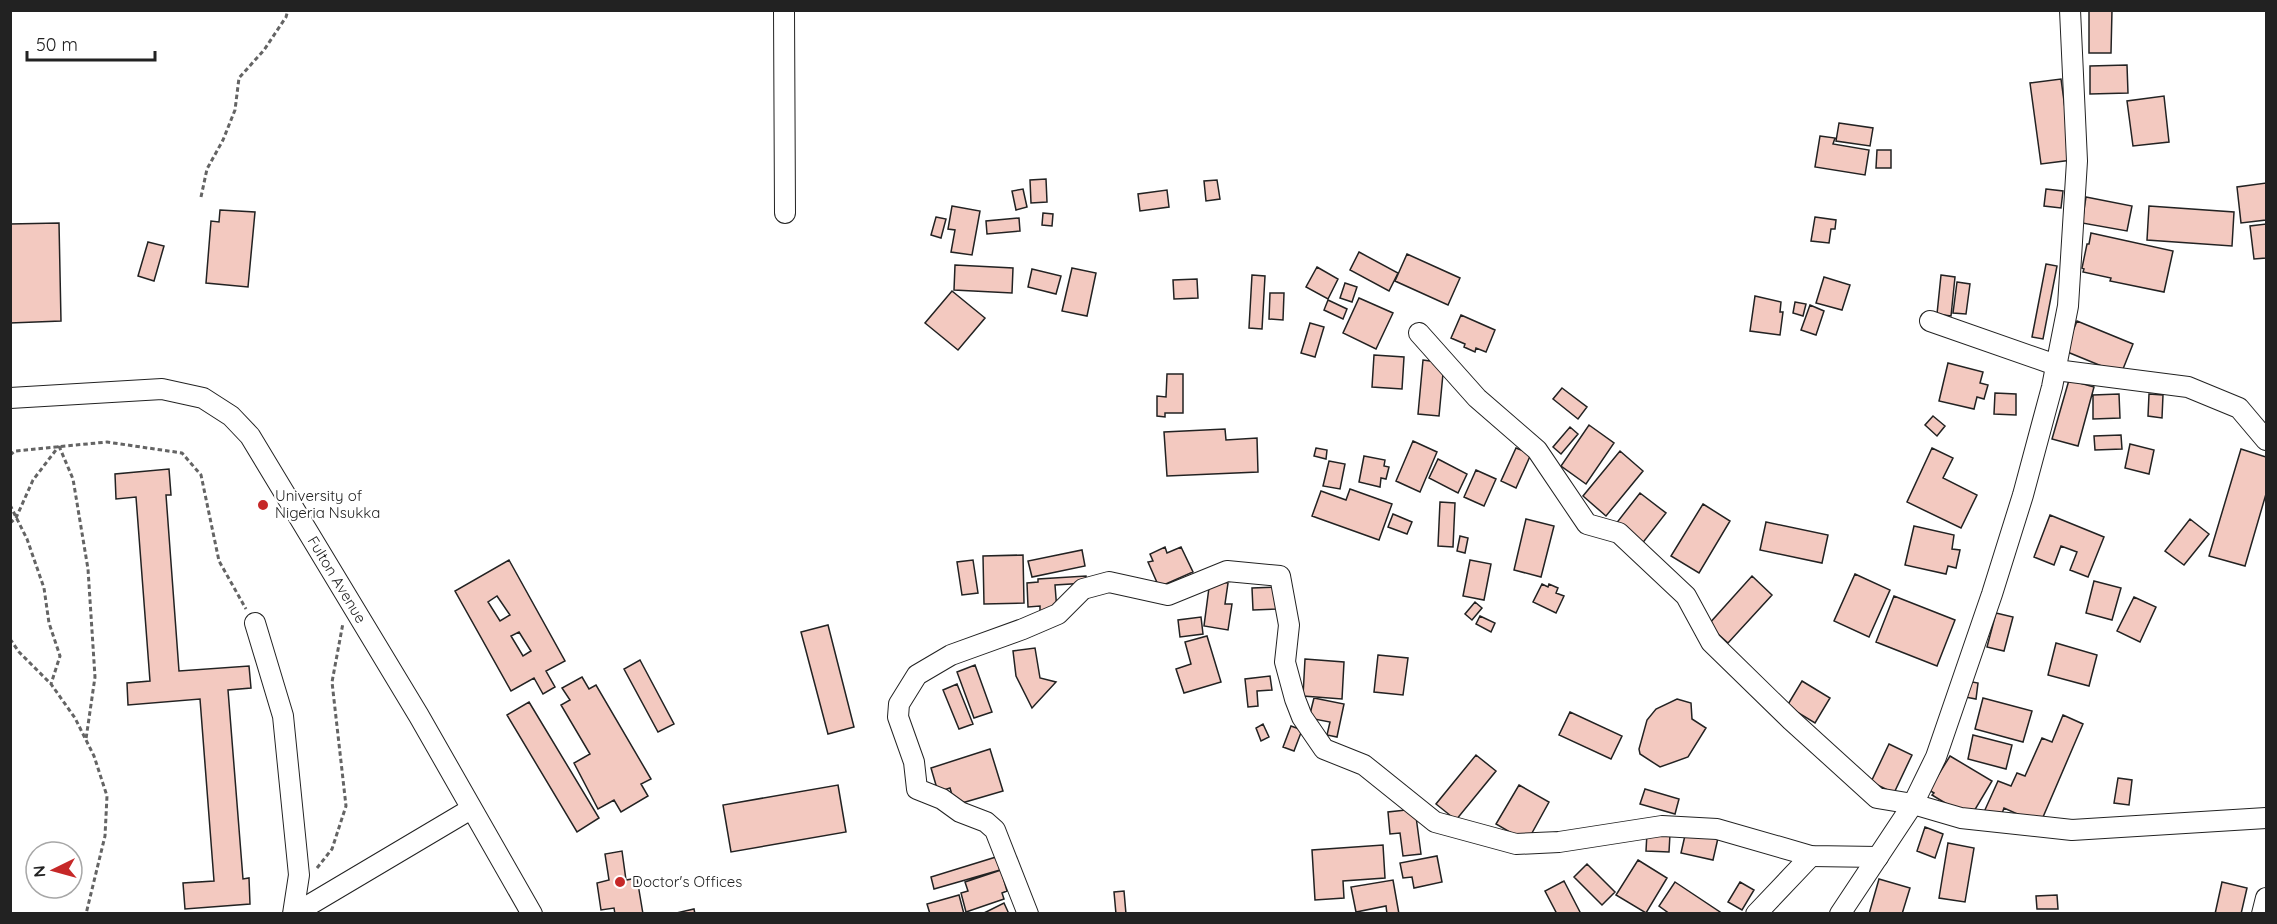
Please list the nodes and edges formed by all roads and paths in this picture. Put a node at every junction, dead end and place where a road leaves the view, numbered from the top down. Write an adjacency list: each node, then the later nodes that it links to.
1 (288, 10): 4 (path)
2 (784, 10): 5 (street)
3 (2070, 10): 8 (street)
4 (201, 197)
5 (785, 213)
6 (1930, 321): 8 (street)
7 (1419, 333): 21 (street)
8 (2056, 370): 10 (street); 21 (street)
9 (10, 398): 16 (street, Fulton Avenue)
10 (2266, 441)
11 (59, 446): 12 (path); 14 (path); 17 (path); 20 (path)
12 (10, 455)
13 (10, 505): 14 (path)
14 (16, 518): 15 (path); 19 (path)
15 (10, 523)
16 (347, 597): 22 (street, Fulton Avenue); 27 (path)
17 (255, 623): 27 (street)
18 (10, 639): 19 (path)
19 (51, 684): 20 (path)
20 (86, 739): 28 (path)
21 (1912, 804): 23 (street); 25 (street)
22 (471, 809): 27 (street); 29 (street, Fulton Avenue)
23 (2266, 818)
24 (1811, 856): 25 (street); 30 (street); 31 (street)
25 (1878, 857): 32 (street)
26 (2266, 898): 33 (street)
27 (294, 907)
28 (87, 913)
29 (532, 914)
30 (1028, 914)
31 (1756, 914)
32 (1840, 914)
33 (2262, 914)

